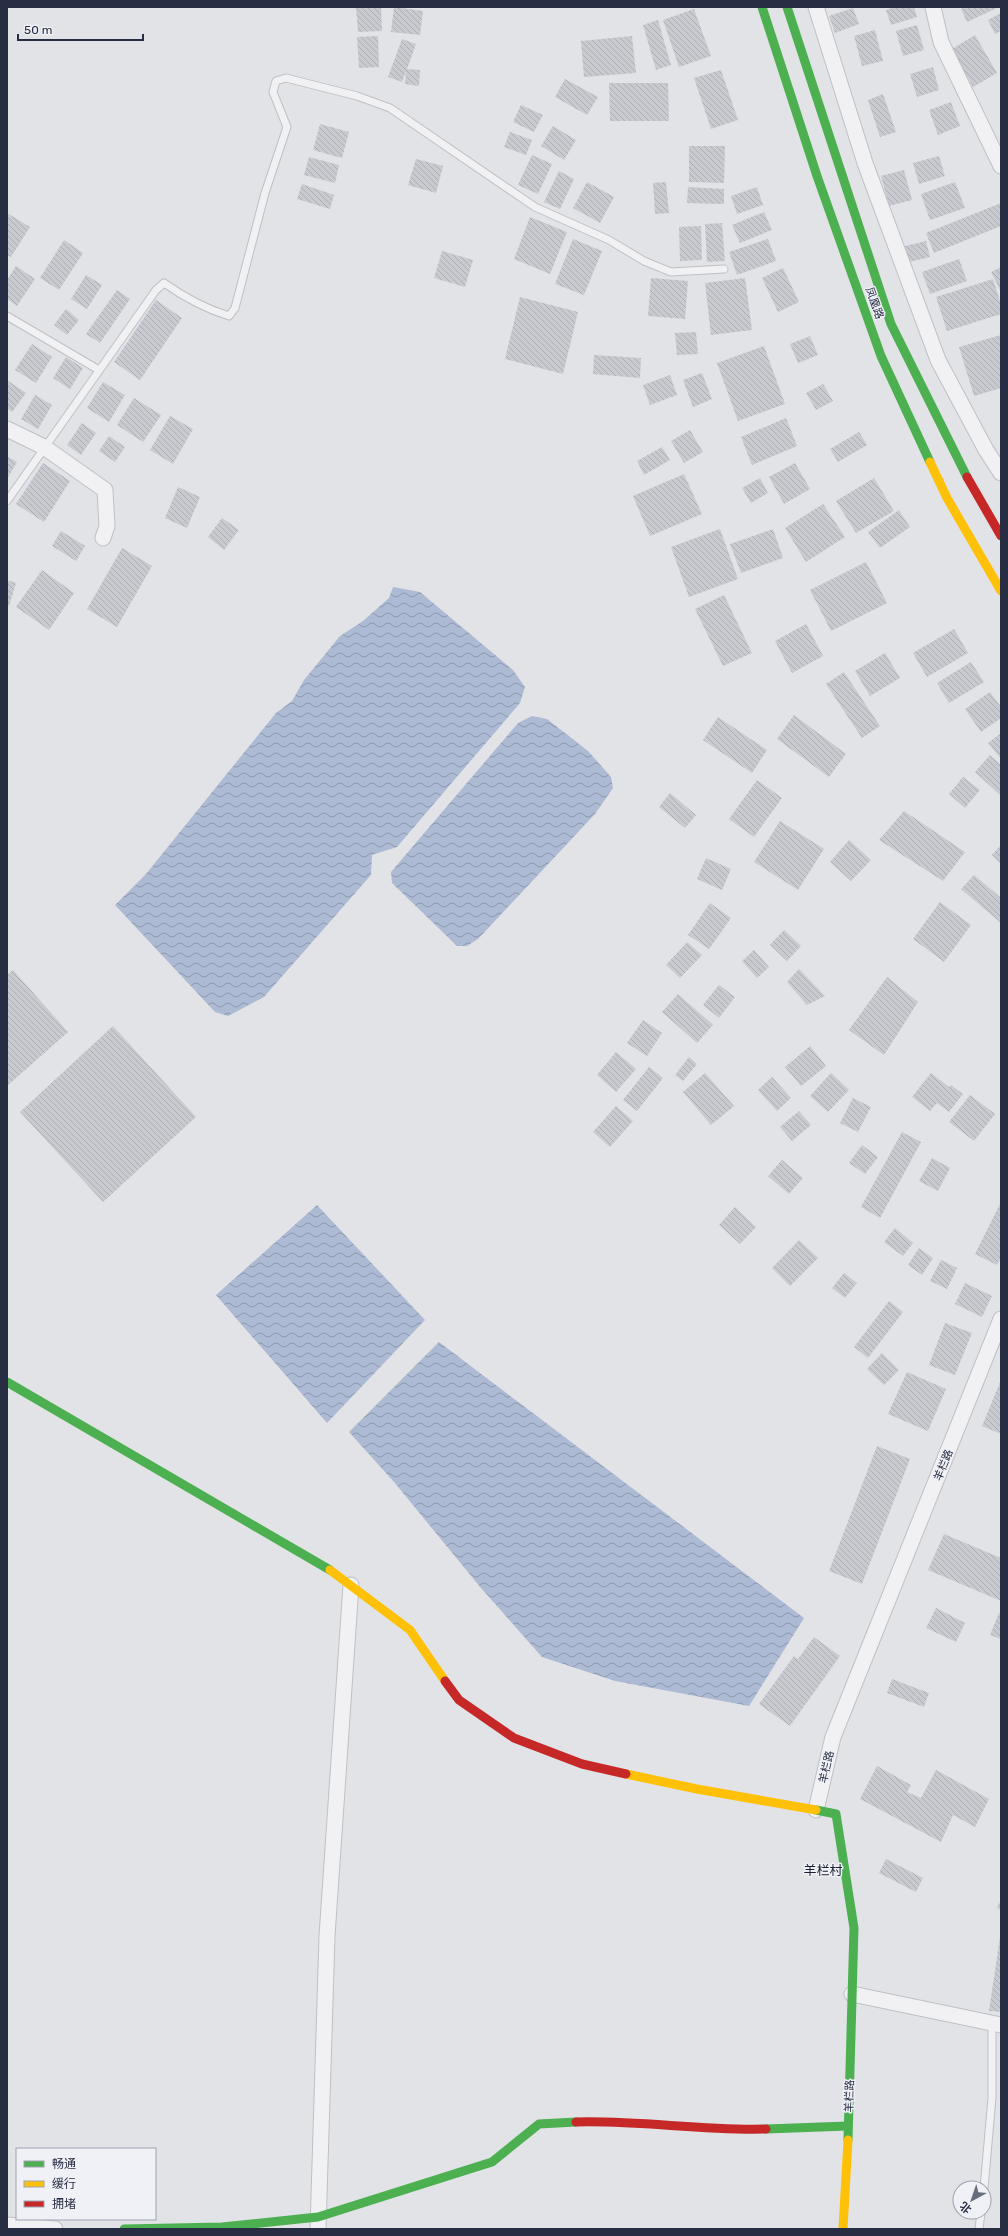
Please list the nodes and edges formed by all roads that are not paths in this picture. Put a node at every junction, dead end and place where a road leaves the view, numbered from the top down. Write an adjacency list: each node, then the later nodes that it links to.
1 (762, 7): 15 (main road, 凤凰路)
2 (787, 7): 13 (main road, 凤凰路)
3 (816, 7): 11 (street)
4 (933, 7): 5 (street)
5 (1001, 166)
6 (724, 269): 8 (lane)
7 (7, 316): 8 (lane)
8 (99, 370): 10 (lane)
9 (7, 429): 10 (street)
10 (44, 447): 12 (lane); 14 (street)
11 (1001, 473)
12 (7, 501)
13 (1001, 536)
14 (103, 538)
15 (1001, 591)
16 (1001, 1319): 19 (street, 羊栏路)
17 (7, 1382): 18 (main road)
18 (351, 1585): 19 (main road); 24 (street)
19 (816, 1810): 20 (main road, 羊栏路)
20 (852, 1994): 21 (street); 22 (main road, 羊栏路)
21 (997, 2024): 23 (lane)
22 (848, 2126): 24 (main road); 28 (main road, 羊栏路)
23 (985, 2180)
24 (318, 2223): 27 (main road)
25 (7, 2225): 26 (street)
26 (55, 2229)
27 (124, 2229)
28 (843, 2229)

